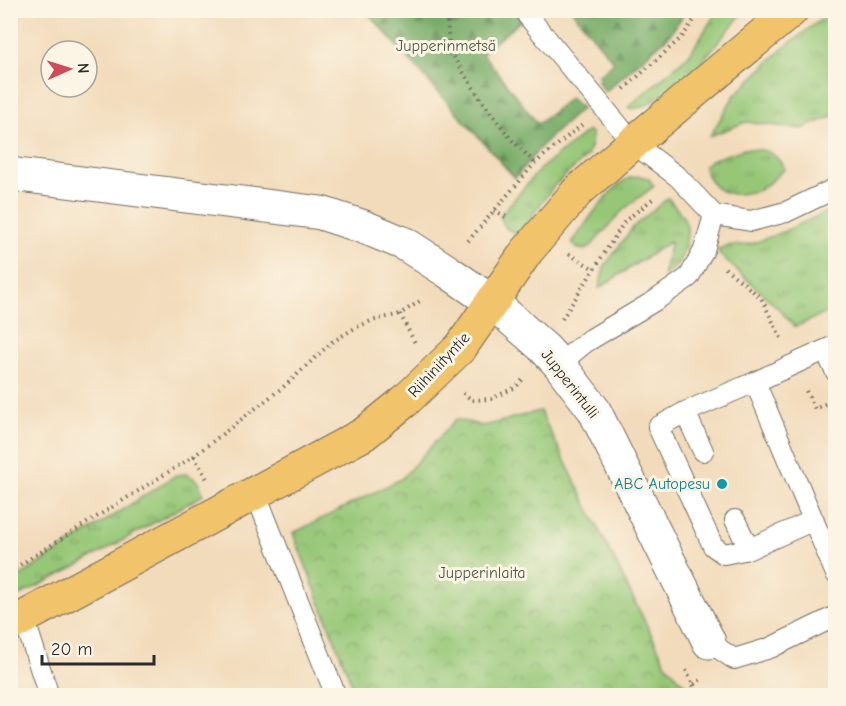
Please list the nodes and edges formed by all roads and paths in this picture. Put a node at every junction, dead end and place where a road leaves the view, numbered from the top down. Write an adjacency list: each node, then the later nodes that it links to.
1 (446, 10): 7 (path)
2 (701, 10): 5 (path)
3 (792, 10): 6 (main road, Riihiniityntie)
4 (527, 15): 5 (lane)
5 (604, 108): 6 (lane); 7 (path)
6 (633, 143): 9 (lane); 14 (main road, Riihiniityntie)
7 (535, 163): 13 (path)
8 (10, 174): 13 (street)
9 (678, 177): 11 (lane); 17 (path)
10 (836, 188): 11 (lane)
11 (714, 215): 12 (lane)
12 (704, 250): 15 (path); 17 (lane)
13 (447, 271): 14 (street); 27 (path)
14 (492, 302): 17 (street, Jupperintulli); 23 (main road, Riihiniityntie)
15 (779, 335)
16 (830, 347): 18 (lane); 20 (lane)
17 (551, 356): 19 (path); 31 (street, Jupperintulli)
18 (836, 372)
19 (523, 380)
20 (755, 382): 21 (lane); 25 (lane)
21 (685, 412): 22 (lane); 26 (lane)
22 (703, 451)
23 (255, 492): 30 (main road, Riihiniityntie); 34 (lane)
24 (735, 519): 26 (lane)
25 (814, 520): 26 (lane); 28 (lane)
26 (749, 549)
27 (10, 571)
28 (836, 574)
29 (836, 616): 31 (lane)
30 (17, 621): 33 (lane)
31 (708, 642)
32 (693, 685): 35 (path)
33 (49, 696)
34 (336, 696)
35 (698, 696)

